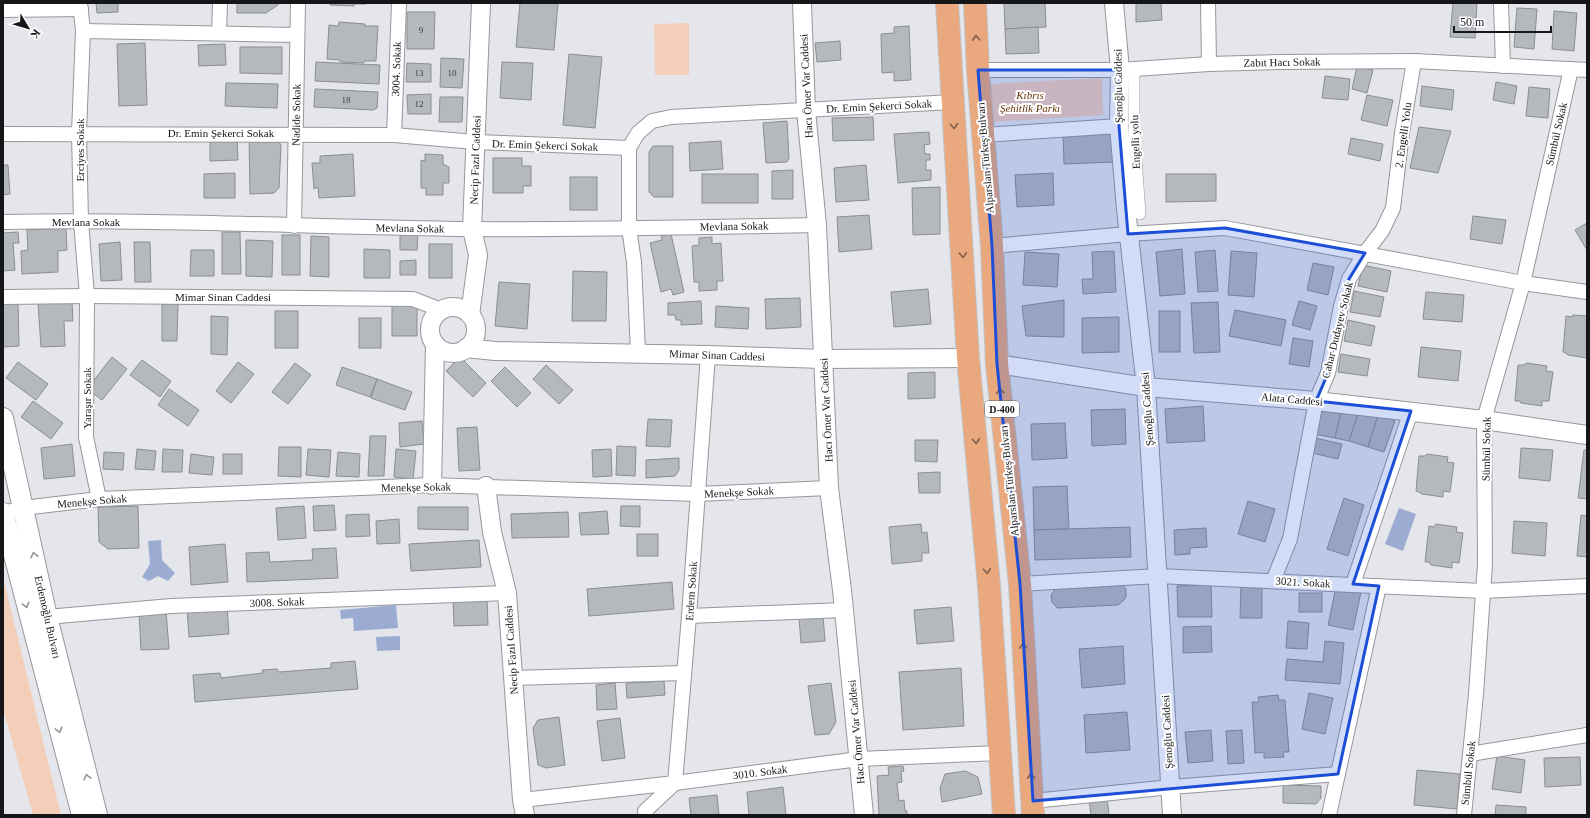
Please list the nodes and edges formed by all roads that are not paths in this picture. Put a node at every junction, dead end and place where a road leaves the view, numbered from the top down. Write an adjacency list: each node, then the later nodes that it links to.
1 (220, 3): 14 (street)
2 (298, 3): 15 (street, Nadide Sokak)
3 (399, 3): 30 (street, 3004. Sokak)
4 (481, 3): 32 (street, Necip Fazıl Caddesi)
5 (802, 3): 25 (street, Hacı Ömer Var Caddesi)
6 (947, 3): 24 (highway, D-400)
7 (974, 3): 21 (highway, Alparslan Türkeş Bulvarı / D-400, one-way to 7)
8 (1114, 3): 22 (street, Şenoğlu Caddesi)
9 (1208, 3): 17 (street)
10 (1501, 3): 19 (street)
11 (81, 6): 12 (street); 13 (street, Erciyes Sokak)
12 (3, 10)
13 (83, 31): 14 (street); 27 (street, Erciyes Sokak)
14 (219, 33): 15 (street)
15 (297, 35): 29 (street, Nadide Sokak)
16 (1414, 61): 17 (street, Zabıt Hacı Sokak); 18 (street); 34 (street, 2. Engelli Yolu)
17 (1209, 64): 22 (street, Zabıt Hacı Sokak)
18 (1466, 64): 19 (street)
19 (1503, 66): 20 (street)
20 (1571, 69): 23 (street); 45 (street, Sümbül Sokak)
21 (978, 70): 22 (street, Zabıt Hacı Sokak); 31 (highway, Alparslan Türkeş Bulvarı / D-400)
22 (1127, 70): 26 (street, Şenoğlu Caddesi); 35 (street, Engelli yolu)
23 (1587, 70)
24 (953, 102): 25 (street, Dr. Emin Şekerci Sokak); 55 (highway, D-400, one-way to 55)
25 (806, 110): 33 (street, Dr. Emin Şekerci Sokak); 38 (street, Hacı Ömer Var Caddesi)
26 (1119, 126): 31 (street); 42 (street, Şenoğlu Caddesi)
27 (79, 133): 28 (street, Dr. Emin Şekerci Sokak); 29 (street, Dr. Emin Şekerci Sokak); 36 (street, Erciyes Sokak)
28 (3, 134)
29 (296, 134): 30 (street, Dr. Emin Şekerci Sokak); 39 (street, Nadide Sokak)
30 (394, 135): 32 (street, Dr. Emin Şekerci Sokak)
31 (983, 135): 43 (highway, Alparslan Türkeş Bulvarı / D-400)
32 (475, 142): 33 (street, Dr. Emin Şekerci Sokak); 41 (street, Necip Fazıl Caddesi)
33 (629, 148): 40 (street)
34 (1392, 208): 44 (street, Cahar Dudayev Sokak)
35 (1140, 214)
36 (81, 221): 37 (street, Mevlana Sokak); 39 (street, Mevlana Sokak); 47 (street, Erciyes Sokak)
37 (3, 222)
38 (817, 225): 40 (street, Mevlana Sokak); 56 (street, Hacı Ömer Var Caddesi)
39 (294, 226): 41 (street, Mevlana Sokak)
40 (629, 228): 41 (street, Mevlana Sokak); 53 (street)
41 (472, 229): 50 (street, Necip Fazıl Caddesi)
42 (1128, 234): 43 (street); 44 (street); 58 (street, Şenoğlu Caddesi)
43 (992, 246): 57 (highway, Alparslan Türkeş Bulvarı / D-400)
44 (1365, 253): 45 (street); 59 (street, Cahar Dudayev Sokak)
45 (1522, 283): 46 (street); 62 (street, Sümbül Sokak)
46 (1587, 292)
47 (87, 296): 48 (street, Mimar Sinan Caddesi); 49 (street, Mimar Sinan Caddesi); 68 (street, Yaraşır Sokak)
48 (3, 298)
49 (441, 310): 50 (street); 51 (street)
50 (470, 315): 52 (street)
51 (435, 344): 52 (street); 64 (street)
52 (466, 348): 53 (street, Mimar Sinan Caddesi)
53 (638, 353): 54 (street, Mimar Sinan Caddesi)
54 (708, 355): 56 (street, Mimar Sinan Caddesi); 67 (street, Erdem Sokak)
55 (968, 358): 56 (street, Mimar Sinan Caddesi); 85 (highway, D-400, one-way to 85)
56 (823, 359): 66 (street, Hacı Ömer Var Caddesi)
57 (997, 364): 58 (street, Alata Caddesi); 73 (highway, Alparslan Türkeş Bulvarı / D-400, one-way to 57)
58 (1146, 387): 59 (street, Alata Caddesi); 71 (street, Şenoğlu Caddesi)
59 (1316, 401): 60 (street, Alata Caddesi); 72 (street, Cahar Dudayev Sokak)
60 (1411, 411): 62 (street, Alata Caddesi); 74 (street)
61 (3, 418): 69 (main road, Erdemoğlu Bulvarı)
62 (1484, 420): 63 (street, Alata Caddesi); 77 (street, Sümbül Sokak)
63 (1587, 435)
64 (432, 485): 65 (street, Menekşe Sokak); 68 (street, Menekşe Sokak)
65 (486, 486): 67 (street, Menekşe Sokak); 78 (street, Necip Fazıl Caddesi)
66 (829, 488): 67 (street, Menekşe Sokak); 79 (street, Hacı Ömer Var Caddesi)
67 (698, 494): 80 (street, Erdem Sokak)
68 (99, 499): 69 (street, Menekşe Sokak)
69 (23, 508): 70 (street, Menekşe Sokak); 81 (main road, Erdemoğlu Bulvarı, one-way to 69)
70 (3, 513): 93 (main road, Erdemoğlu Bulvarı, one-way to 93)
71 (1158, 576): 72 (street, 3021. Sokak); 73 (street, 3021. Sokak); 90 (street, Şenoğlu Caddesi)
72 (1273, 581): 74 (street, 3021. Sokak)
73 (1020, 584): 92 (highway, Alparslan Türkeş Bulvarı / D-400, one-way to 73)
74 (1353, 584): 75 (street, 3021. Sokak)
75 (1379, 586): 77 (street, 3021. Sokak); 88 (street)
76 (1587, 586): 77 (street, 3021. Sokak)
77 (1484, 590): 86 (street, Sümbül Sokak)
78 (507, 593): 81 (street, 3008. Sokak); 83 (street, Necip Fazıl Caddesi)
79 (844, 610): 80 (street); 87 (street, Hacı Ömer Var Caddesi)
80 (689, 616): 82 (street, Erdem Sokak)
81 (47, 617): 94 (main road, Erdemoğlu Bulvarı, one-way to 81)
82 (684, 673): 83 (street); 89 (street, Erdem Sokak)
83 (513, 678): 91 (street, Necip Fazıl Caddesi)
84 (1587, 735): 86 (street)
85 (999, 753): 87 (street, 3010. Sokak); 97 (highway, D-400)
86 (1470, 754): 100 (street, Sümbül Sokak)
87 (859, 759): 89 (street, 3010. Sokak); 96 (street, Hacı Ömer Var Caddesi)
88 (1338, 774): 90 (street); 99 (street)
89 (675, 783): 91 (street, 3010. Sokak); 95 (street)
90 (1171, 788): 92 (street); 98 (street, Şenoğlu Caddesi)
91 (523, 808)
92 (1033, 808)
93 (82, 815)
94 (97, 815)
95 (646, 815)
96 (864, 815)
97 (1004, 815)
98 (1172, 815)
99 (1329, 815)
100 (1464, 815)

